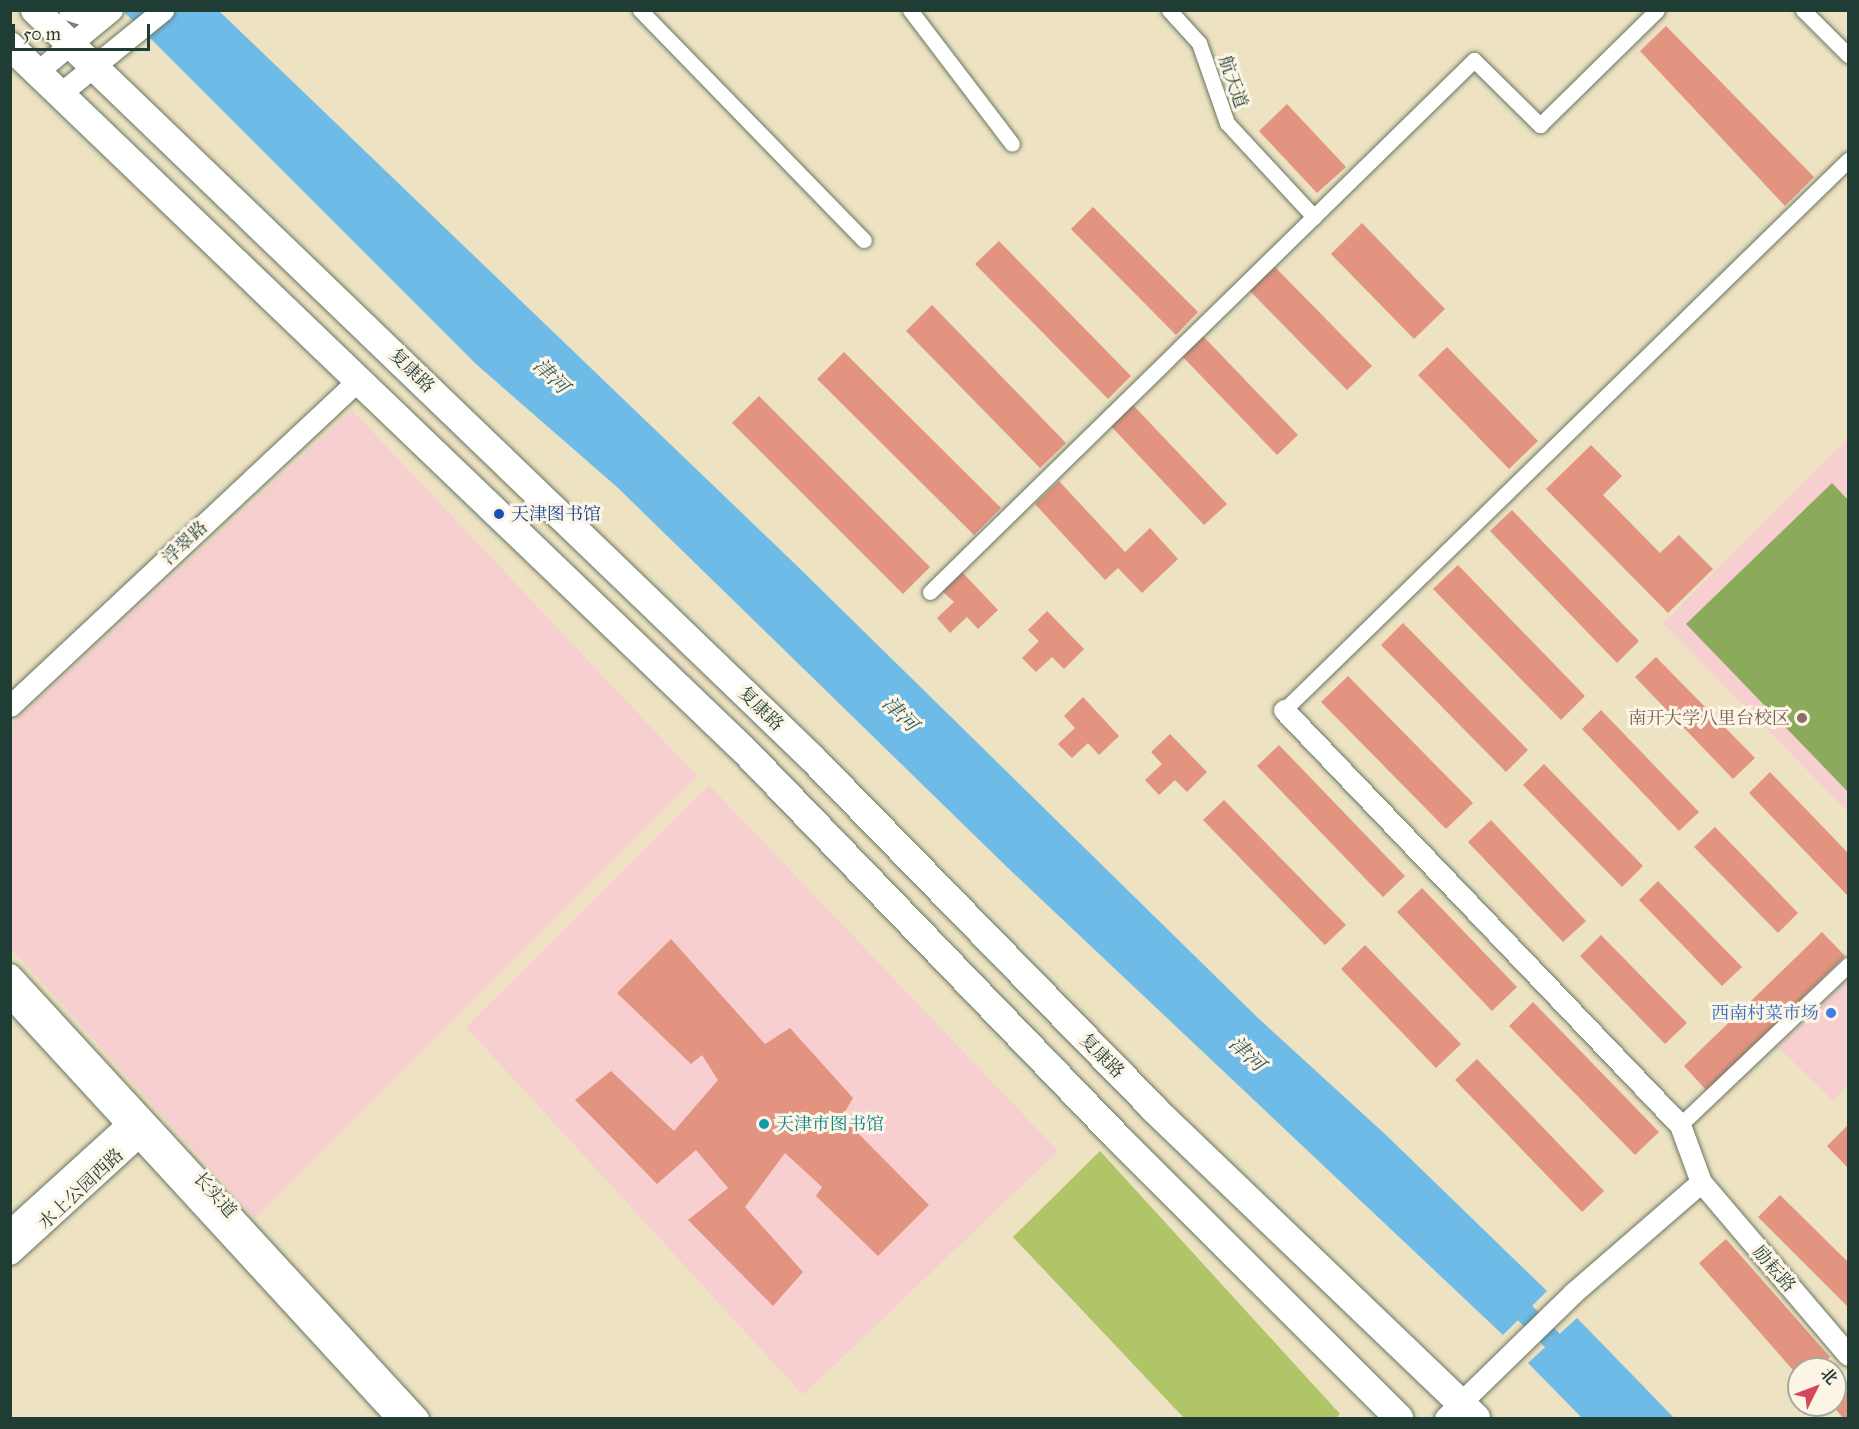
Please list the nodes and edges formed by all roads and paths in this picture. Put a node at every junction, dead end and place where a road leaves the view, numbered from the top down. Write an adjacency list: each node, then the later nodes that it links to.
1 (35, 10): 10 (highway, 复康路)
2 (69, 10): 3 (street)
3 (112, 10): 10 (street)
4 (163, 10): 13 (street)
5 (640, 10): 19 (street)
6 (910, 10): 16 (street)
7 (1169, 10): 18 (street, 航天道)
8 (1657, 10): 18 (street)
9 (1803, 10): 12 (street)
10 (69, 43): 13 (highway, 复康路); 14 (street)
11 (10, 46): 14 (highway)
12 (1848, 54)
13 (92, 66): 15 (street); 33 (highway, 复康路)
14 (38, 71): 15 (highway)
15 (61, 93): 20 (highway)
16 (1012, 144)
17 (1848, 160): 23 (street)
18 (1314, 217): 21 (street)
19 (864, 240)
20 (359, 379): 22 (street, 浮翠路); 36 (highway)
21 (930, 592)
22 (10, 706)
23 (1284, 710): 28 (street)
24 (1848, 965): 28 (street)
25 (10, 974): 27 (street, 长实道)
26 (10, 997): 27 (street, 长实道)
27 (139, 1125): 30 (street); 31 (street, 水上公园西路); 34 (street, 长实道); 35 (street, 长实道)
28 (1680, 1125): 29 (street)
29 (1701, 1182): 32 (street, 励耘路); 33 (street)
30 (10, 1230)
31 (10, 1254)
32 (1848, 1355)
33 (1460, 1413): 37 (street)
34 (397, 1419)
35 (418, 1419)
36 (1399, 1419)
37 (1429, 1419)

